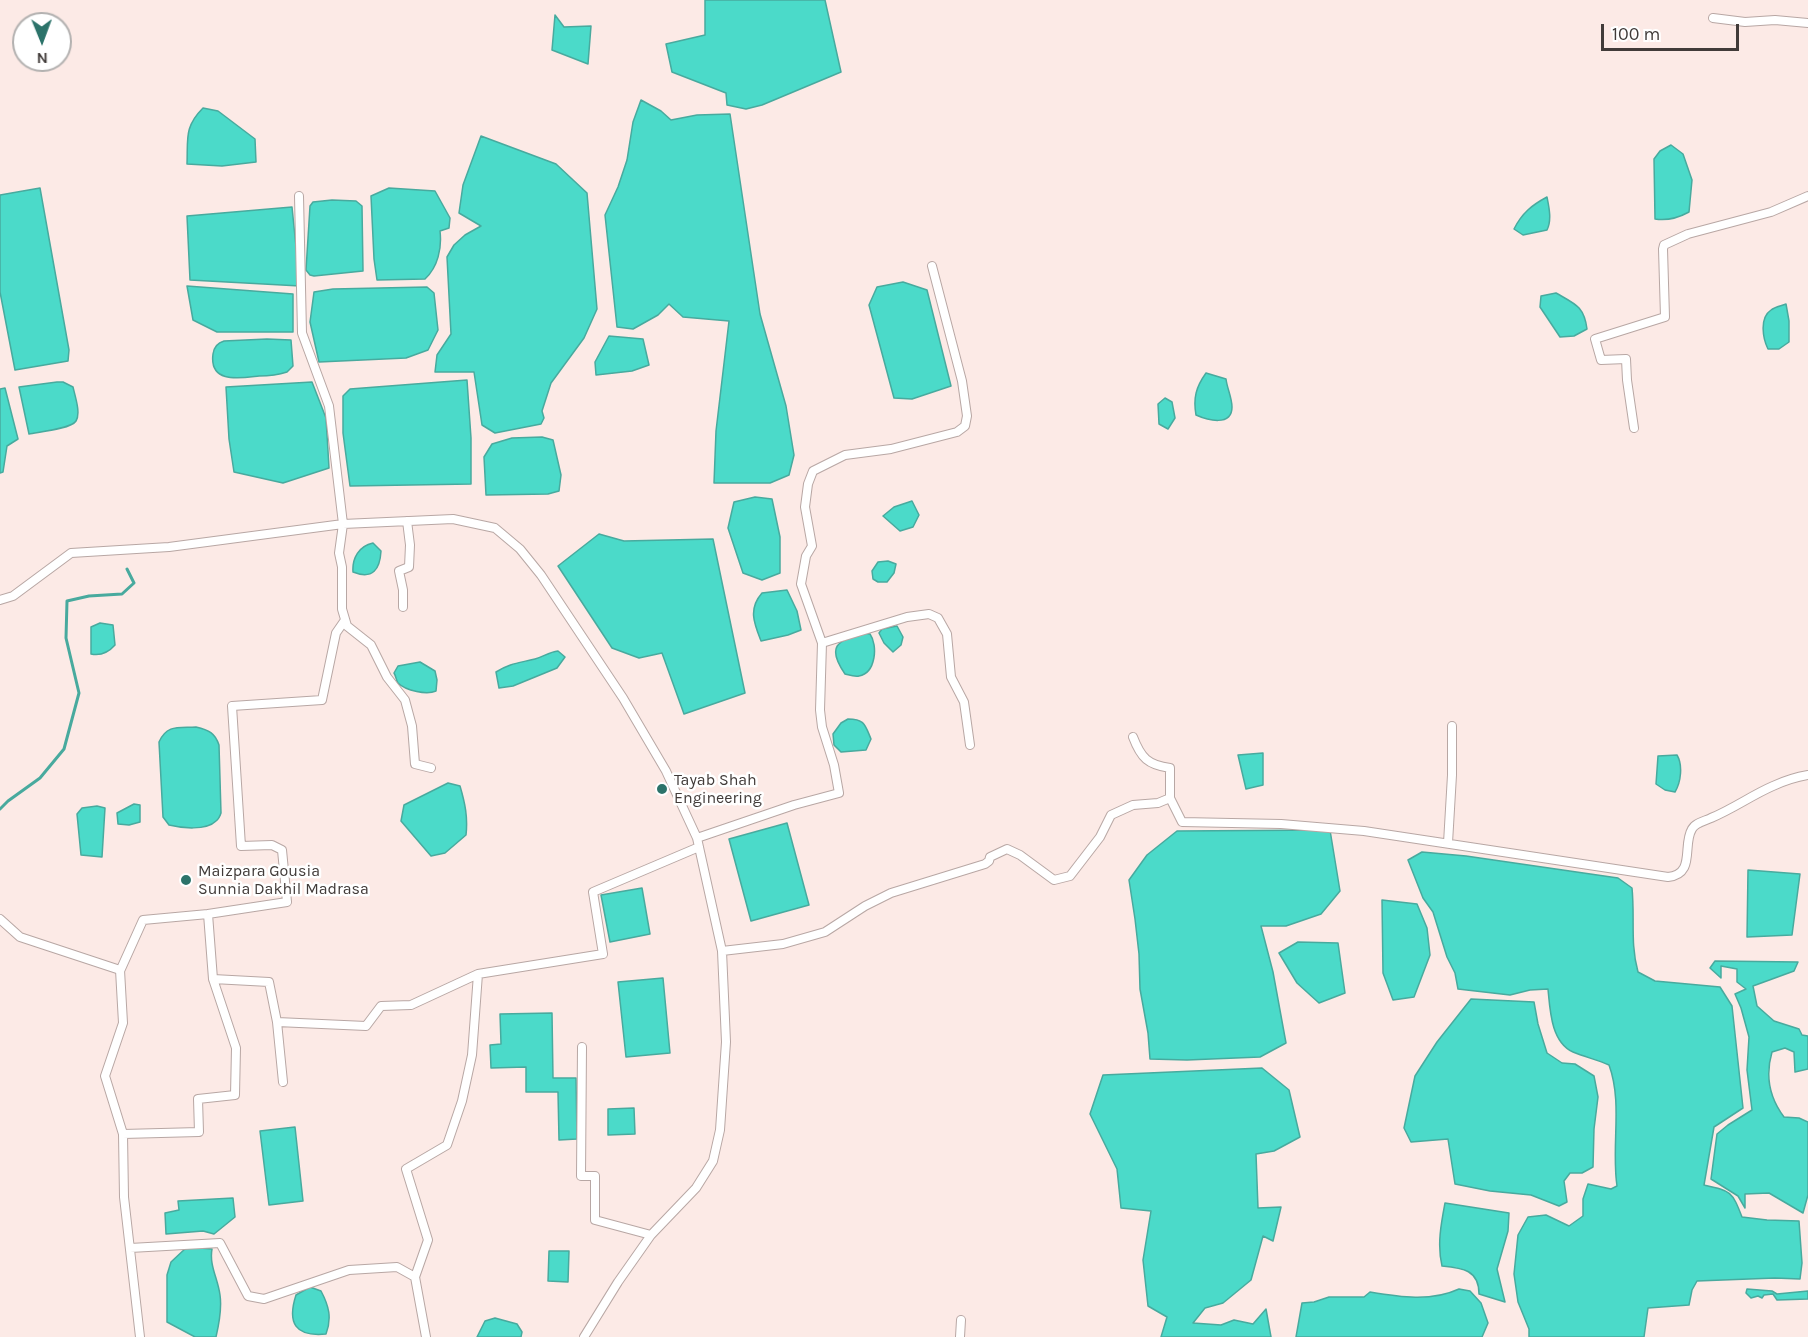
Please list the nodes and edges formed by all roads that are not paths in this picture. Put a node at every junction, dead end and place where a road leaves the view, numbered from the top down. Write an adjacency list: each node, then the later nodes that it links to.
1 (1713, 18): 2 (street)
2 (1808, 23)
3 (299, 196): 8 (street)
4 (1808, 196): 6 (street)
5 (932, 266): 12 (street)
6 (1634, 428)
7 (407, 521): 8 (street); 10 (street); 19 (street)
8 (343, 524): 9 (street); 11 (street)
9 (0, 600)
10 (403, 607)
11 (345, 620): 16 (street); 21 (street)
12 (822, 643): 15 (street); 19 (street)
13 (1452, 726): 20 (street)
14 (1133, 737): 18 (street)
15 (970, 745)
16 (430, 768)
17 (1808, 775): 20 (street)
18 (1170, 798): 20 (street); 23 (street)
19 (698, 843): 23 (street); 25 (street)
20 (1448, 843)
21 (208, 914): 24 (street); 26 (street)
22 (0, 919): 24 (street)
23 (722, 951): 31 (street)
24 (120, 971): 30 (street)
25 (478, 975): 27 (street); 33 (street)
26 (213, 978): 27 (street); 30 (street)
27 (277, 1022): 29 (street)
28 (582, 1047): 31 (street)
29 (283, 1082)
30 (123, 1134): 32 (street)
31 (651, 1235): 37 (street)
32 (129, 1248): 33 (street); 35 (street)
33 (415, 1277): 36 (street)
34 (962, 1320): 38 (street)
35 (140, 1337)
36 (426, 1337)
37 (584, 1337)
38 (960, 1337)

